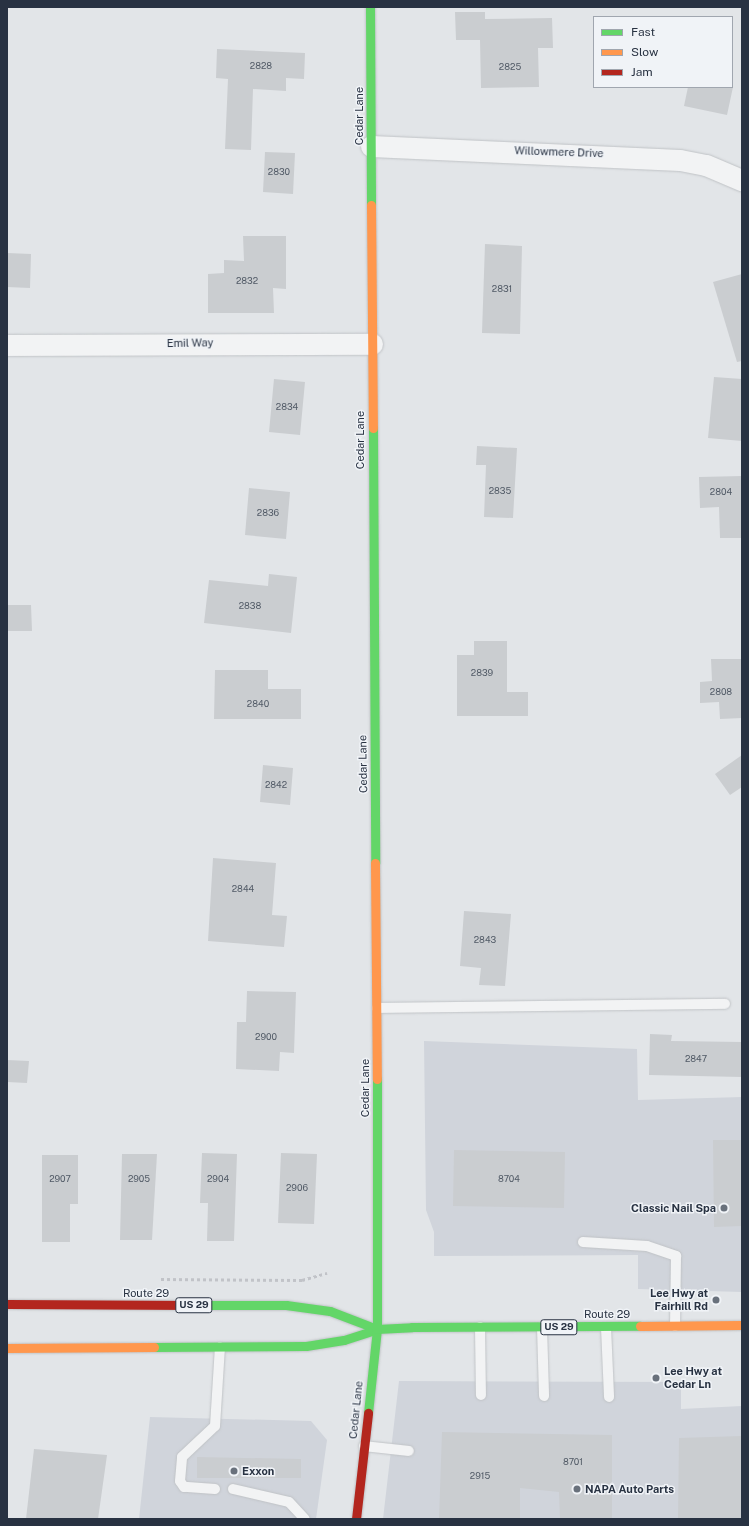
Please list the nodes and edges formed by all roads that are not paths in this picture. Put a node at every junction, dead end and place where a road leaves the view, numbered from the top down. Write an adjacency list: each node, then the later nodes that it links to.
1 (370, 7): 2 (main road, Cedar Lane)
2 (371, 146): 3 (street, Willowmere Drive); 4 (main road, Cedar Lane)
3 (742, 180)
4 (372, 344): 5 (street, Emil Way); 7 (main road, Cedar Lane)
5 (7, 345)
6 (725, 1004): 7 (lane)
7 (377, 1008): 15 (main road, Cedar Lane)
8 (583, 1242): 12 (lane)
9 (7, 1304): 15 (main road, Route 29 / US 29)
10 (742, 1325): 12 (main road, Route 29 / US 29)
11 (606, 1326): 12 (main road, Route 29 / US 29); 14 (main road, Route 29 / US 29); 20 (lane)
12 (675, 1326)
13 (480, 1327): 14 (main road, Route 29 / US 29); 15 (main road, Route 29 / US 29); 18 (lane)
14 (542, 1327): 19 (lane)
15 (377, 1330): 16 (main road, Route 29 / US 29); 21 (main road, Cedar Lane)
16 (220, 1347): 17 (main road, Route 29 / US 29); 23 (lane)
17 (7, 1348)
18 (481, 1395)
19 (544, 1396)
20 (609, 1397)
21 (364, 1446): 22 (lane); 26 (main road, Cedar Lane)
22 (409, 1451)
23 (215, 1489)
24 (233, 1489): 25 (lane)
25 (305, 1519)
26 (356, 1519)

